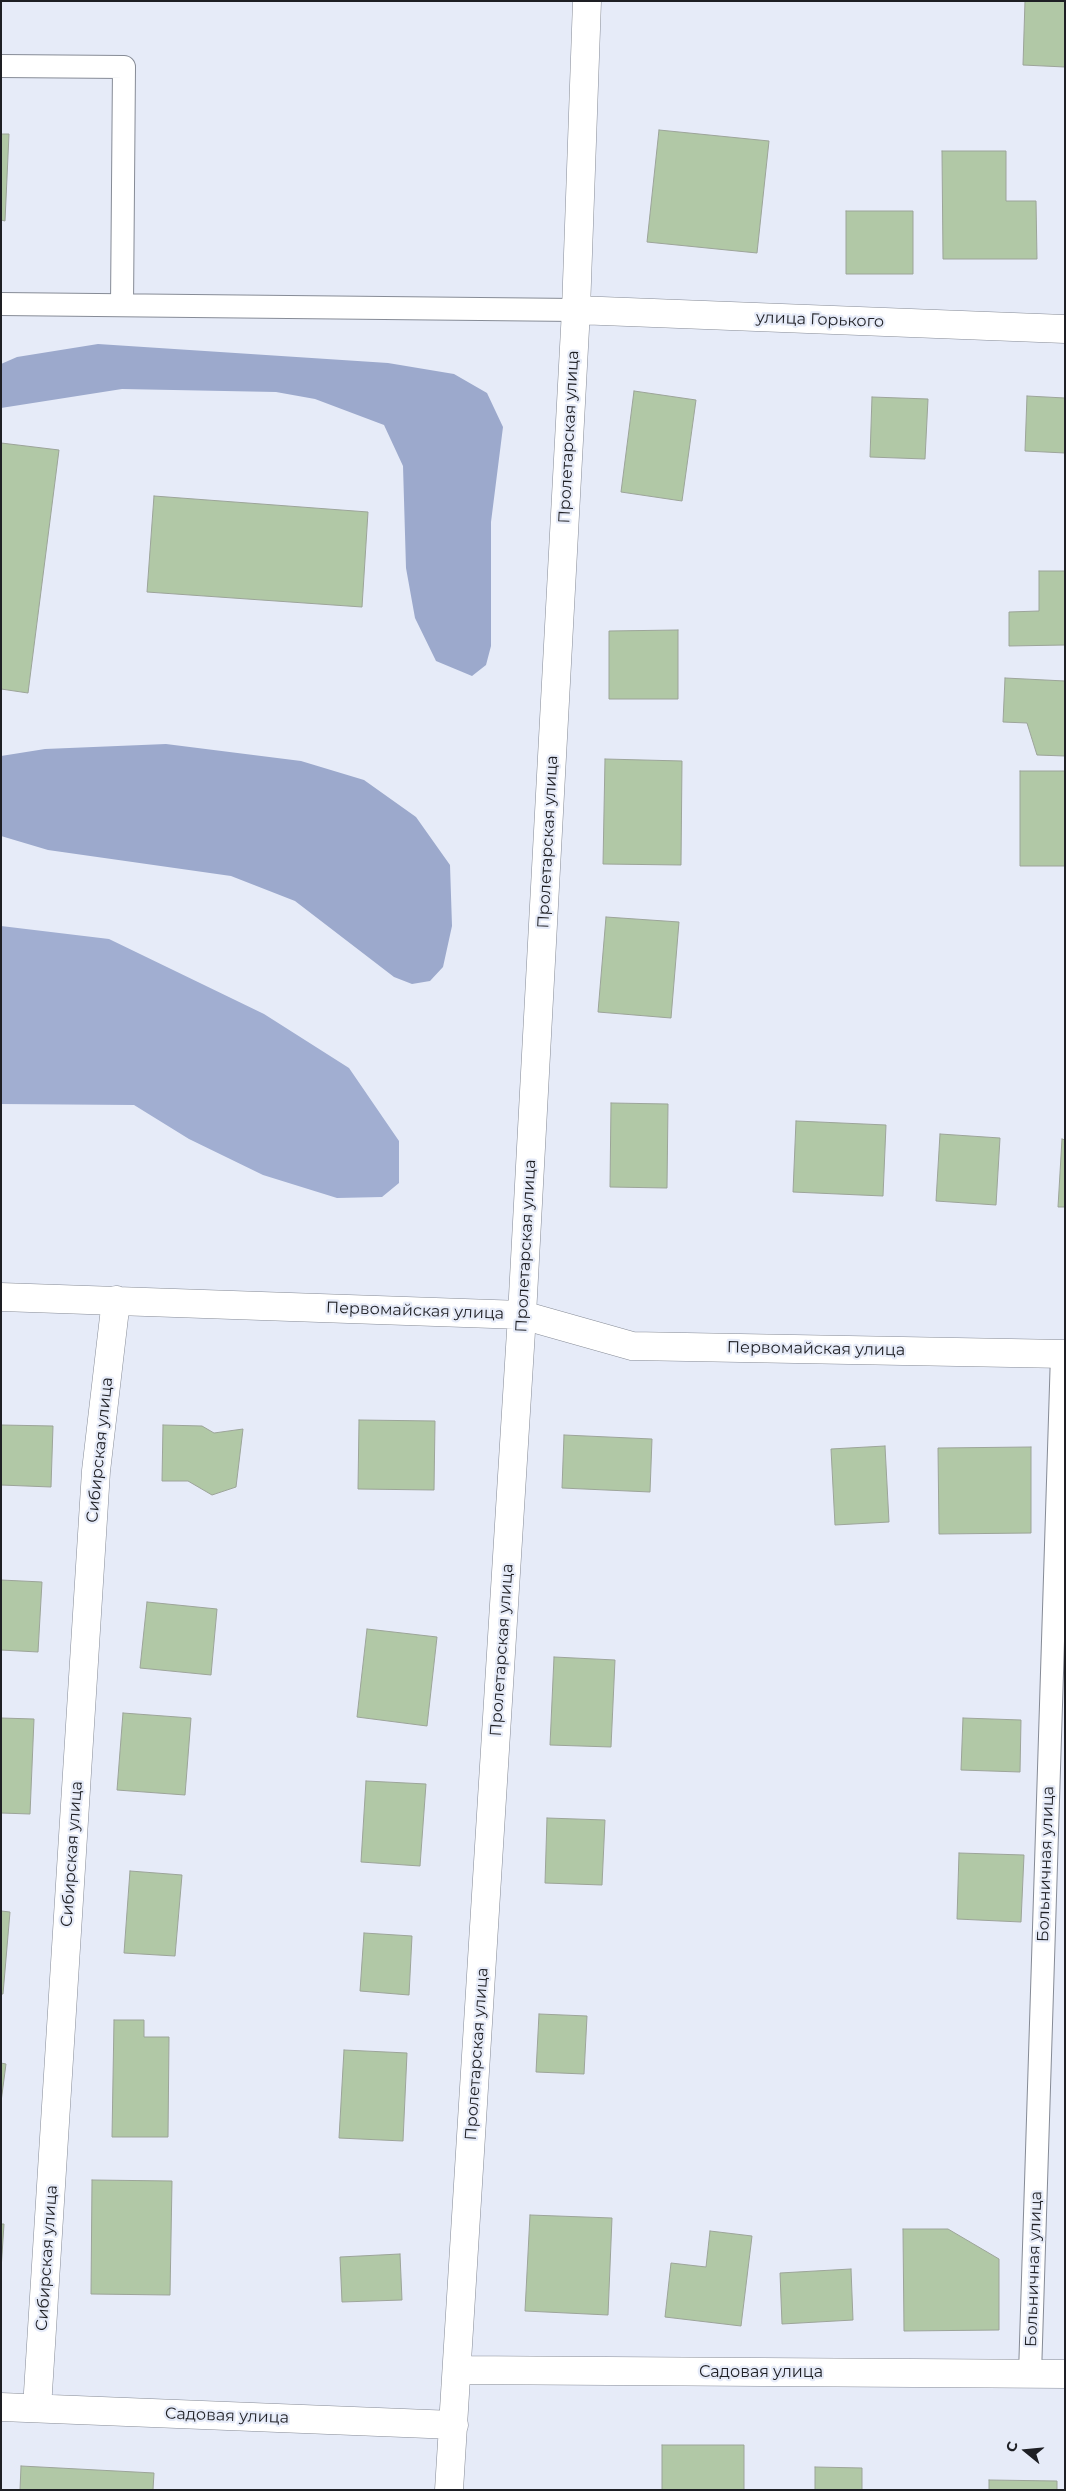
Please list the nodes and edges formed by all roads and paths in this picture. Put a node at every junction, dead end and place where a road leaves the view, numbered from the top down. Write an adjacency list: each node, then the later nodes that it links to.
1 (587, 1): 5 (street, Пролетарская улица)
2 (1, 66): 4 (lane)
3 (1, 304): 4 (lane)
4 (122, 305): 5 (lane)
5 (576, 310): 6 (street, улица Горького); 9 (street, Пролетарская улица)
6 (1065, 329)
7 (1, 1297): 8 (street, Первомайская улица)
8 (116, 1300): 9 (street, Первомайская улица); 15 (street, Сибирская улица)
9 (522, 1315): 10 (street, Первомайская улица); 11 (street, Пролетарская улица)
10 (1064, 1354): 12 (lane, Больничная улица)
11 (458, 2370): 12 (street, Садовая улица); 16 (street, Пролетарская улица)
12 (1030, 2374): 13 (street, Садовая улица)
13 (1065, 2374)
14 (1, 2407): 15 (street, Садовая улица)
15 (37, 2408): 16 (street, Садовая улица)
16 (454, 2425): 17 (street, Пролетарская улица)
17 (449, 2490)

